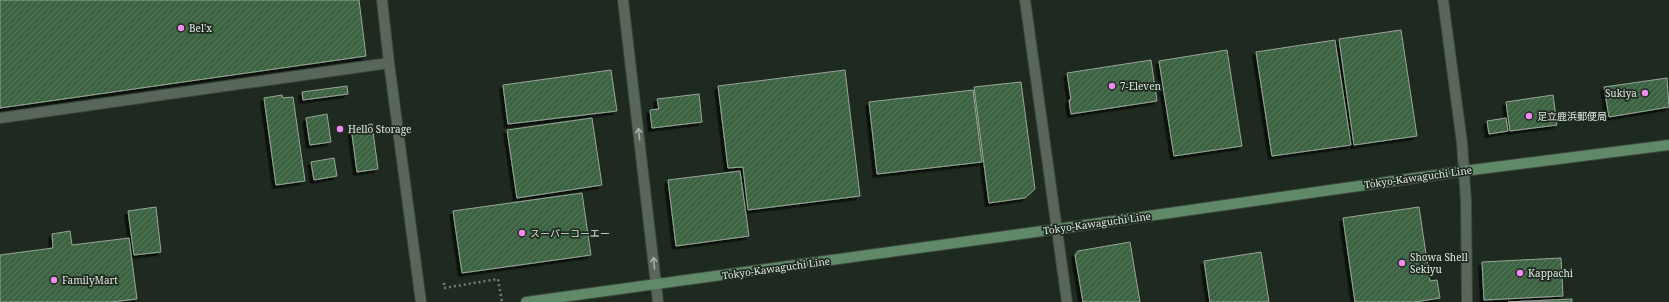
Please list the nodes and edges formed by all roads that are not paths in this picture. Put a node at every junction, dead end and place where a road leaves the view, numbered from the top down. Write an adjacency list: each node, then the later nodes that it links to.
1 (382, 0): 5 (street)
2 (623, 0): 10 (street, one-way to 2)
3 (1025, 0): 9 (street)
4 (1443, 0): 8 (street)
5 (389, 63): 6 (street); 11 (street)
6 (0, 118)
7 (1669, 145): 8 (main road, Tokyo-Kawaguchi Line)
8 (1464, 171): 9 (main road, Tokyo-Kawaguchi Line); 15 (street)
9 (1057, 229): 10 (main road, Tokyo-Kawaguchi Line); 14 (street)
10 (656, 285): 12 (main road, Tokyo-Kawaguchi Line); 13 (street)
11 (421, 302)
12 (526, 302)
13 (658, 302)
14 (1067, 302)
15 (1467, 302)

